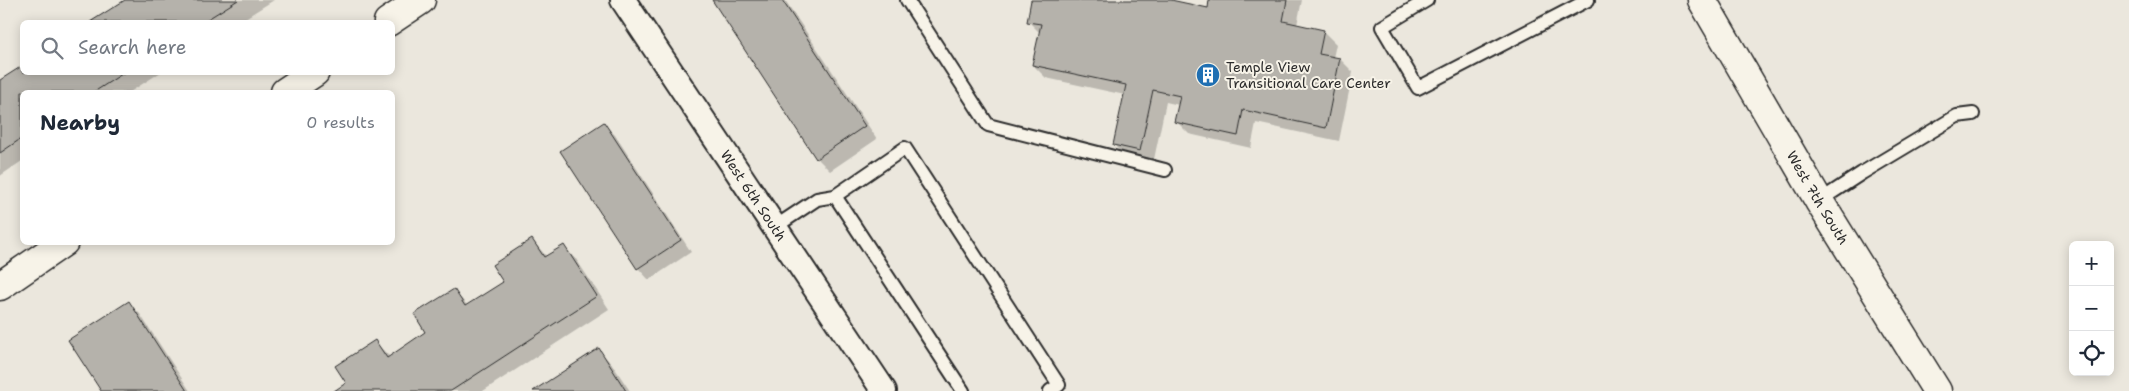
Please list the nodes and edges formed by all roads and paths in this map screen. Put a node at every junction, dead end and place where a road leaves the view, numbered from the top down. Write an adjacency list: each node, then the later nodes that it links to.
1 (421, 0): 7 (main road)
2 (623, 0): 14 (street, West 6th South)
3 (908, 0): 11 (lane)
4 (1428, 0): 5 (lane)
5 (1588, 0)
6 (1702, 0): 13 (main road, West 7th South)
7 (391, 20)
8 (310, 75): 9 (main road)
9 (288, 90)
10 (1972, 114): 13 (lane)
11 (1165, 170)
12 (835, 196): 14 (lane); 18 (lane); 19 (lane)
13 (1819, 201): 20 (main road, West 7th South)
14 (775, 228): 17 (street, West 6th South)
15 (60, 245): 16 (main road)
16 (0, 286)
17 (884, 391)
18 (963, 391)
19 (1050, 391)
20 (1938, 391)

